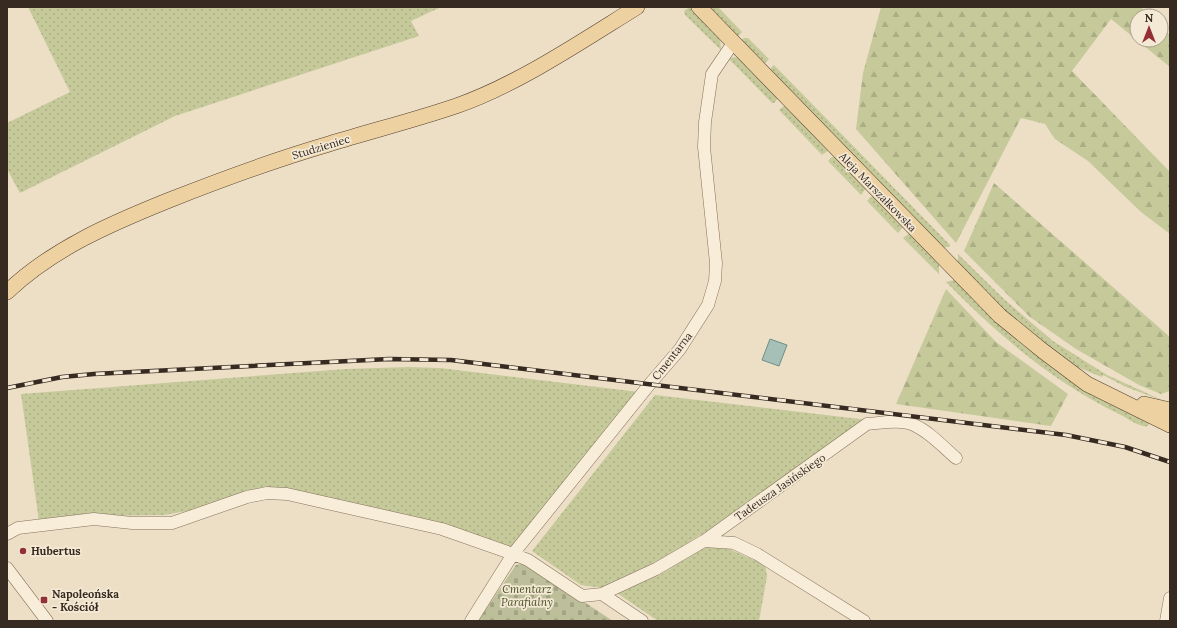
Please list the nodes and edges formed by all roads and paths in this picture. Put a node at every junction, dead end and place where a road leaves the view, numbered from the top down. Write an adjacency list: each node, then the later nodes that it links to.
1 (637, 7): 4 (main road, Studzieniec)
2 (699, 7): 3 (main road, Aleja Marszałkowska)
3 (733, 43): 5 (main road, Aleja Marszałkowska); 11 (street, Cmentarna)
4 (7, 292)
5 (1065, 367): 6 (main road, Aleja Marszałkowska); 7 (main road, Aleja Marszałkowska)
6 (1170, 410)
7 (1170, 425)
8 (956, 458): 10 (street, Tadeusza Jasińskiego)
9 (7, 534): 11 (street, Tadeusza Jasińskiego)
10 (704, 541): 13 (street, Tadeusza Jasińskiego); 18 (street)
11 (513, 554): 13 (street, Tadeusza Jasińskiego); 16 (street, Cmentarna)
12 (7, 568): 15 (street)
13 (602, 594): 17 (street)
14 (1170, 598): 19 (street)
15 (47, 621)
16 (471, 621)
17 (642, 621)
18 (864, 621)
19 (1166, 621)

